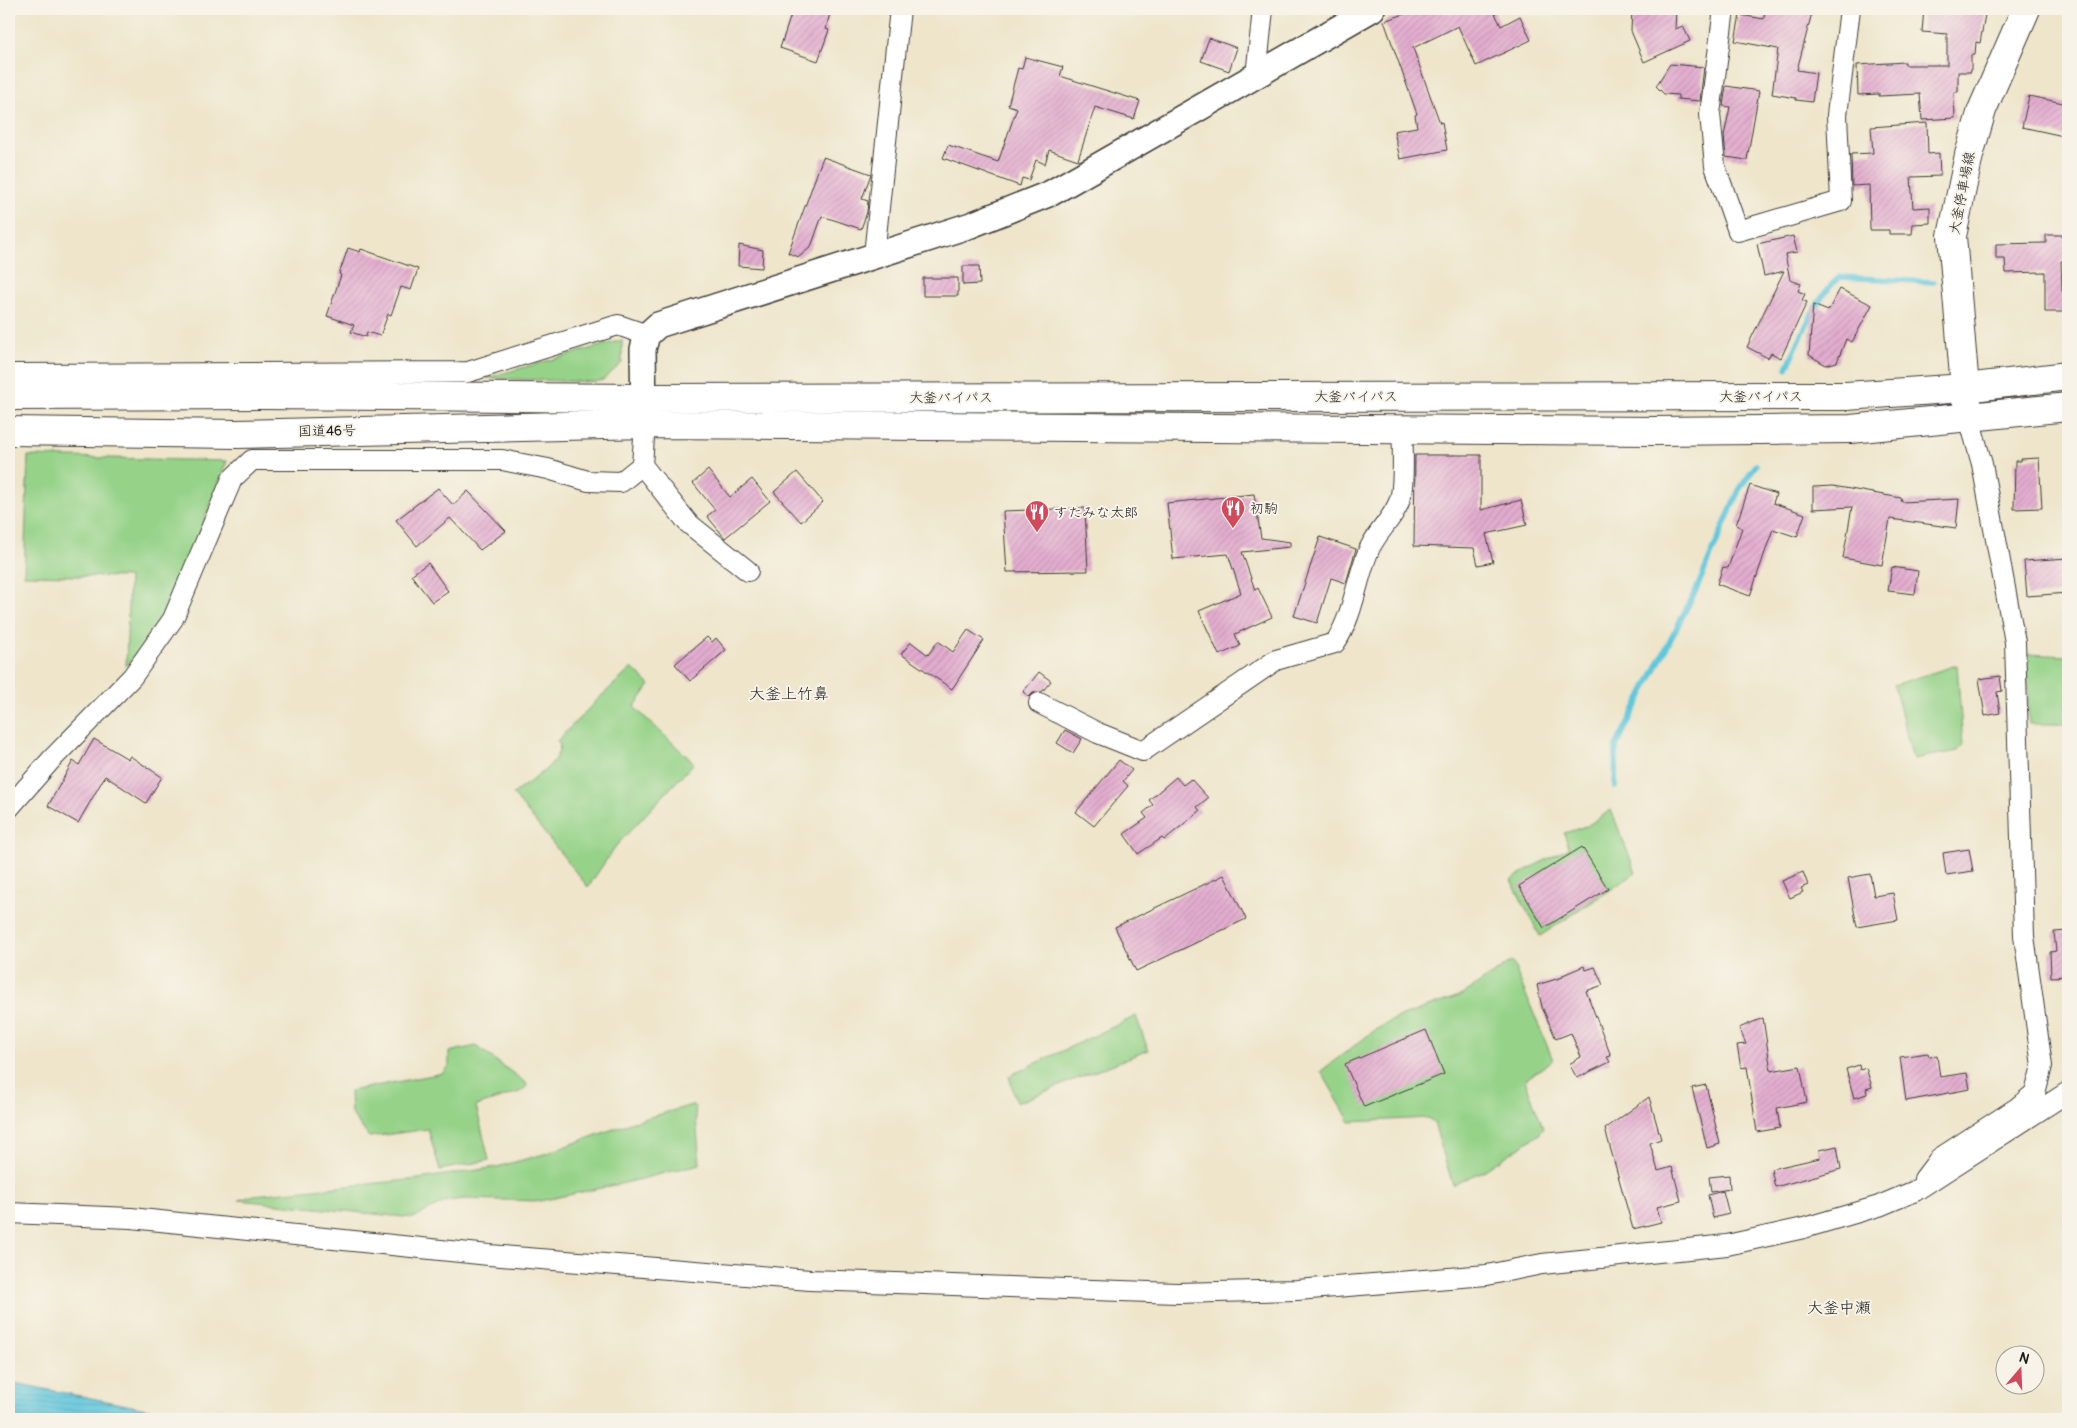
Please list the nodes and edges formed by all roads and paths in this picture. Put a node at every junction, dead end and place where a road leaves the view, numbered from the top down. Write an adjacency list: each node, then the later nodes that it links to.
1 (900, 9): 8 (street)
2 (1263, 9): 7 (street)
3 (1372, 9): 7 (street)
4 (1724, 9): 5 (street)
5 (1850, 9)
6 (2026, 9): 12 (main road, 大釜停車場線)
7 (1256, 76): 8 (street)
8 (874, 255): 9 (street)
9 (647, 335): 10 (street); 14 (street)
10 (9, 374)
11 (2068, 376): 12 (main road, 大釜バイパス)
12 (1965, 388): 14 (main road, 大釜バイパス); 16 (main road, 大釜停車場線)
13 (9, 396): 14 (main road)
14 (642, 398): 17 (street)
15 (2068, 407): 16 (main road)
16 (1969, 418): 18 (main road); 25 (street)
17 (645, 424): 18 (main road); 19 (main road, 国道46号); 20 (street)
18 (1402, 430): 22 (street)
19 (9, 431)
20 (642, 465): 21 (street); 23 (street)
21 (748, 571)
22 (1039, 703)
23 (9, 808)
24 (2068, 1092): 25 (street)
25 (1915, 1191): 26 (street)
26 (9, 1213)

